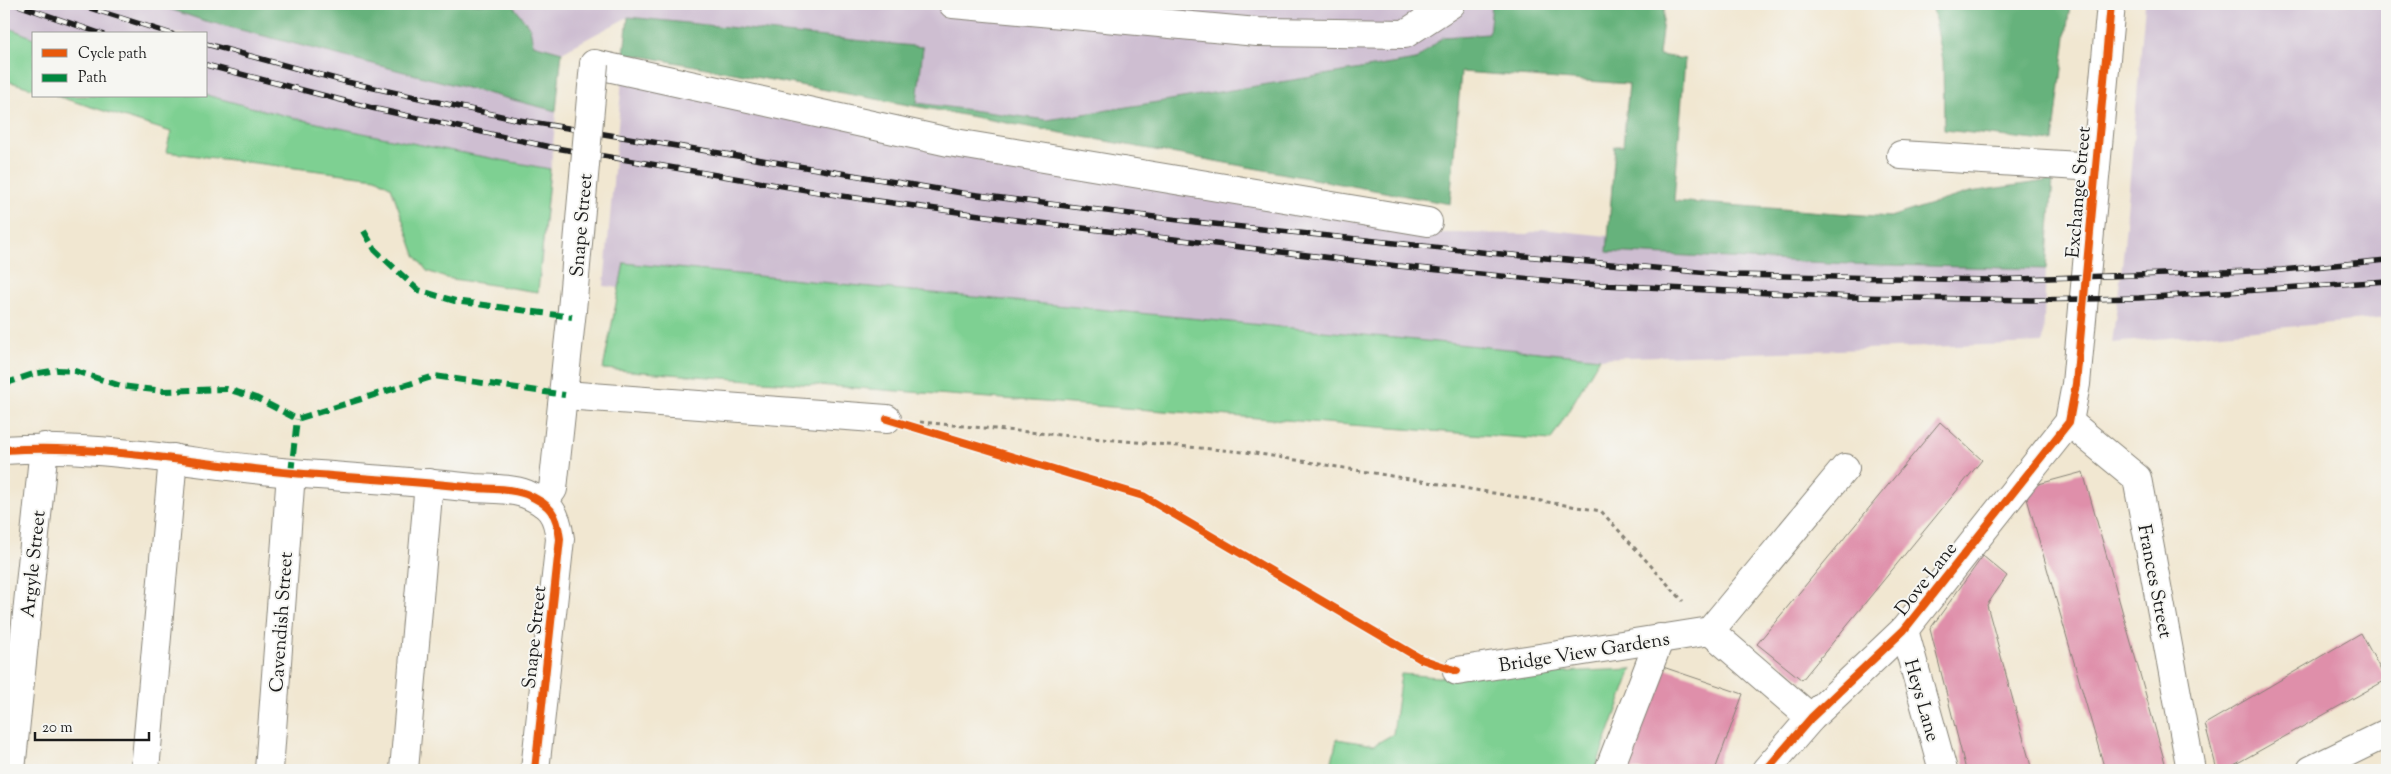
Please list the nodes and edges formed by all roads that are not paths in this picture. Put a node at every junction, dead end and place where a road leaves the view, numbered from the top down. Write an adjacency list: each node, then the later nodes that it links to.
1 (953, 4): 2 (street)
2 (1450, 4)
3 (2111, 4): 5 (street, Exchange Street)
4 (1901, 155): 5 (street)
5 (2096, 167): 7 (street, Exchange Street)
6 (1428, 222): 8 (street, Snape Street, bridge)
7 (2076, 384): 10 (street, Dove Lane)
8 (565, 395): 9 (street); 17 (street, Snape Street)
9 (887, 419)
10 (2069, 422): 19 (street, Dove Lane); 32 (street, Frances Street)
11 (44, 447): 12 (street); 13 (street); 24 (street, Argyle Street)
12 (4, 450)
13 (173, 458): 15 (street); 25 (street)
14 (1845, 468): 18 (street)
15 (291, 473): 16 (street); 26 (street, Cavendish Street)
16 (429, 482): 17 (street); 27 (street)
17 (547, 506): 28 (street, Snape Street)
18 (1710, 630): 20 (street, Bridge View Gardens); 22 (street)
19 (1904, 630): 22 (street, Dove Lane); 31 (street, Heys Lane)
20 (1660, 638): 21 (street, Bridge View Gardens); 29 (street)
21 (1457, 671)
22 (1811, 718): 30 (street, Dove Lane)
23 (2387, 734): 33 (street)
24 (11, 770)
25 (145, 770)
26 (269, 770)
27 (404, 770)
28 (535, 770)
29 (1609, 770)
30 (1766, 770)
31 (1943, 770)
32 (2191, 770)
33 (2311, 770)

